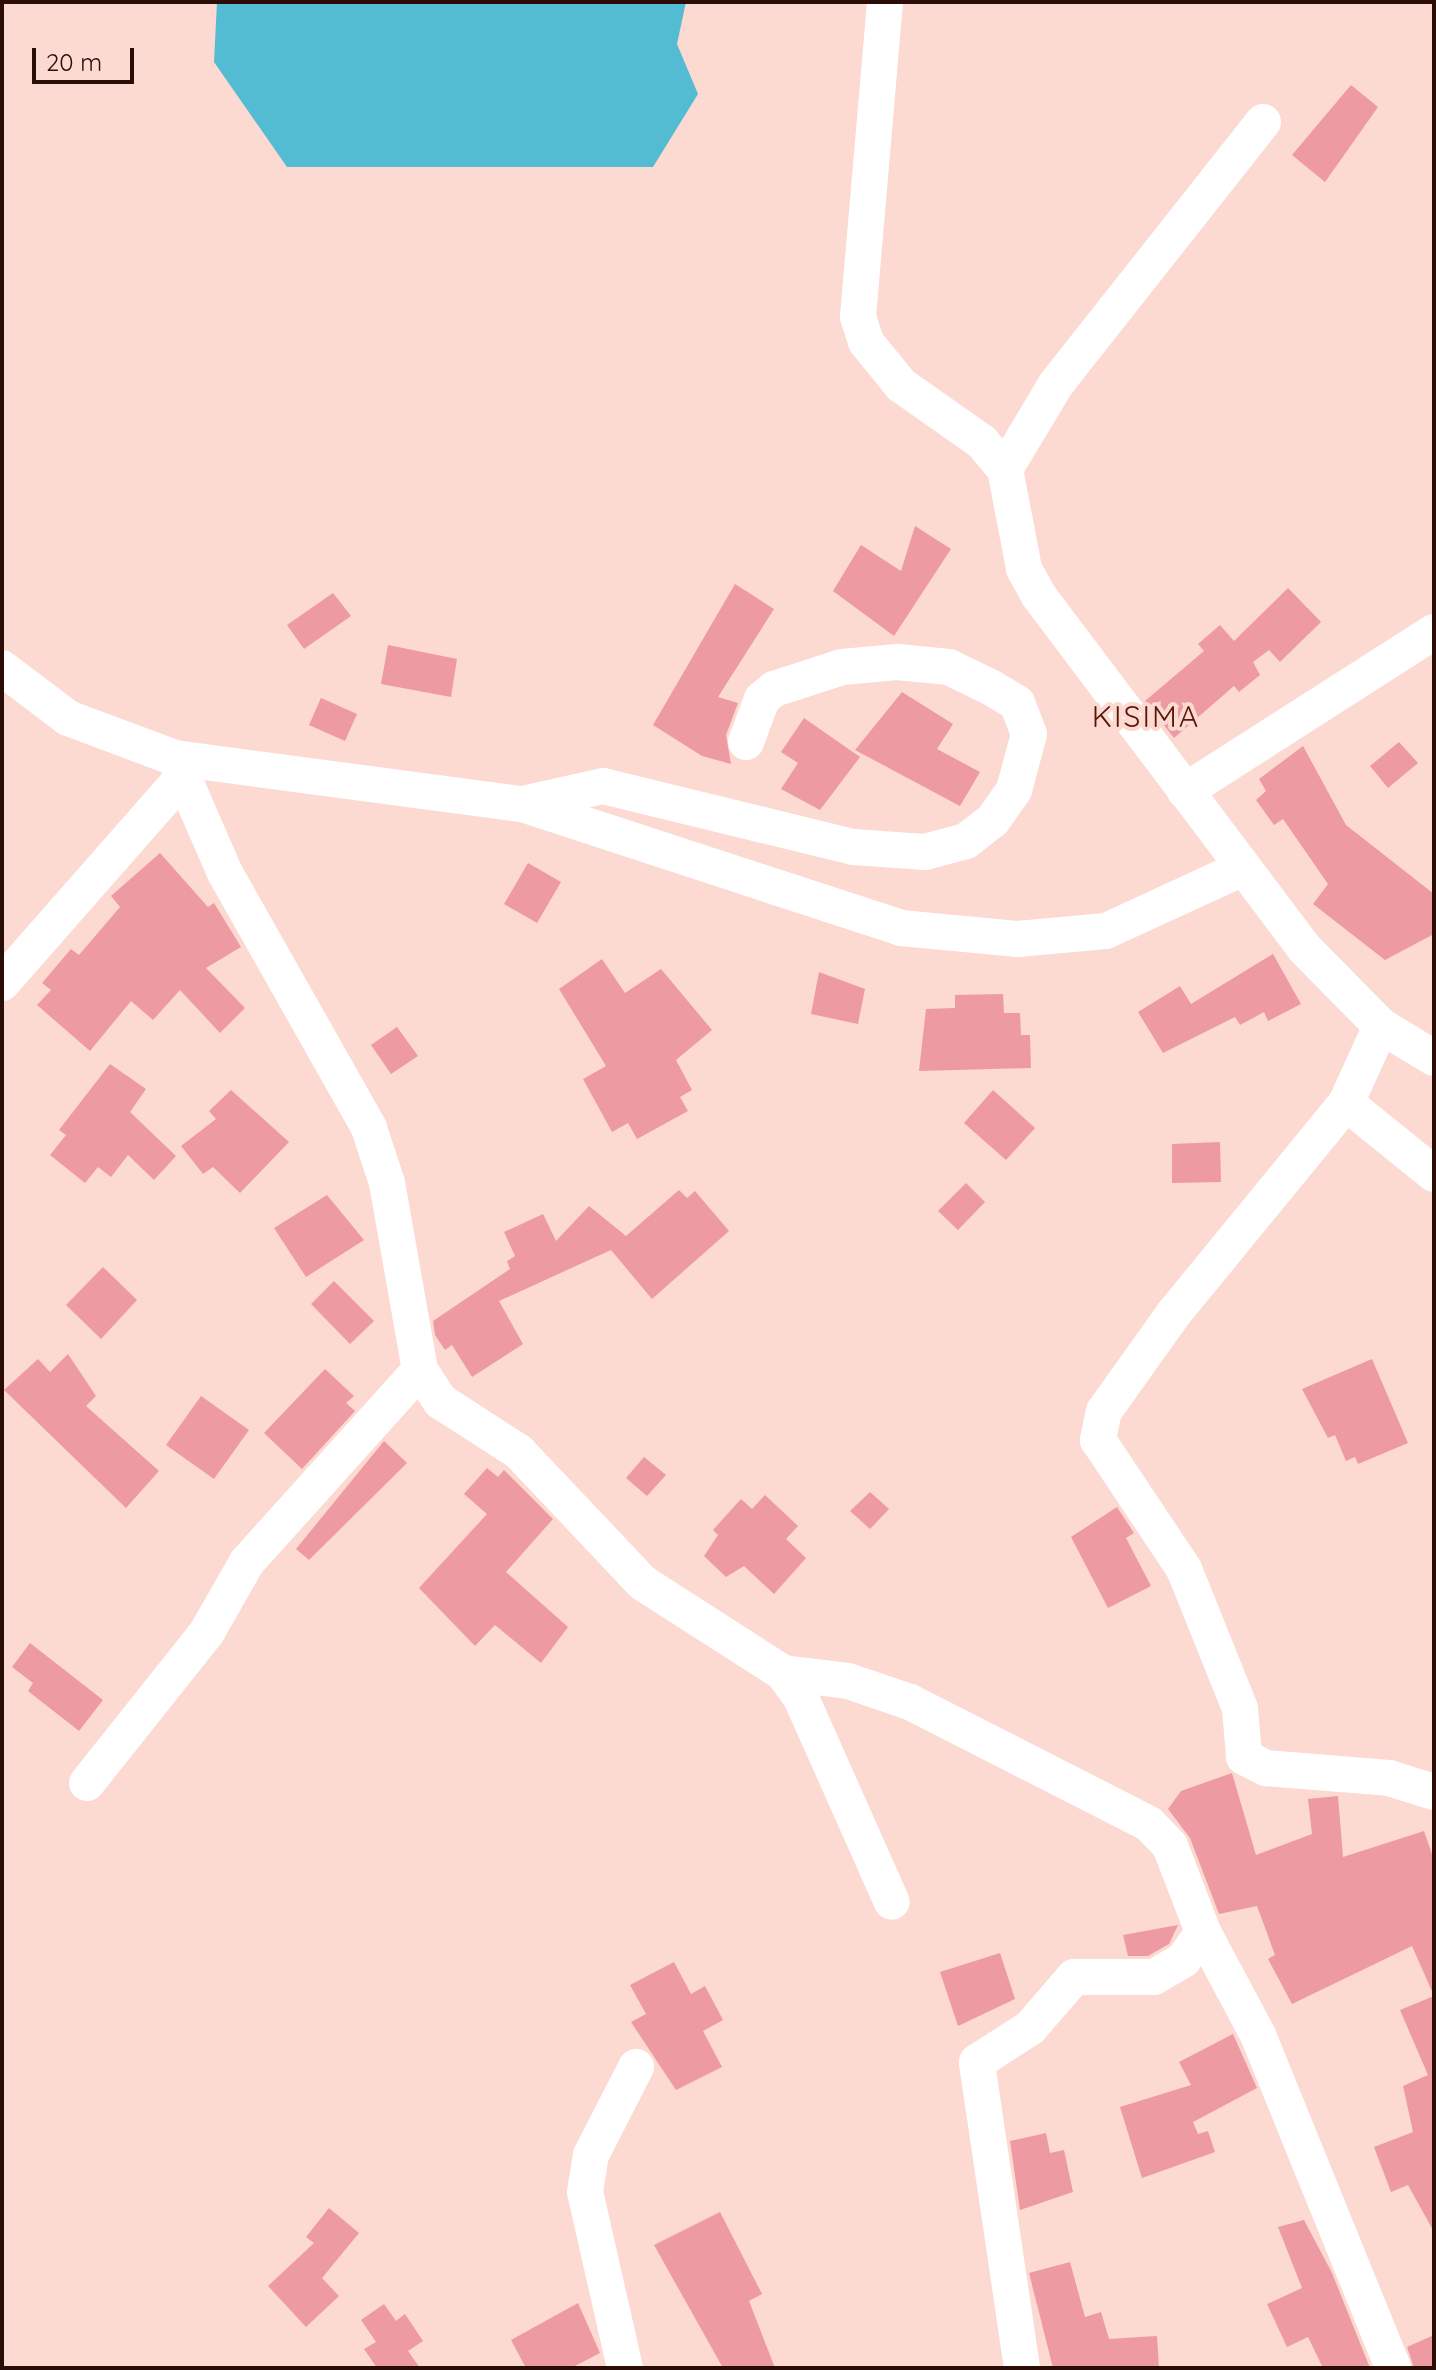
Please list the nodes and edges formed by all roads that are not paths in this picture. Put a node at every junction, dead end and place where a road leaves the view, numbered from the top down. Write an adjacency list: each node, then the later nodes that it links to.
1 (885, 2): 3 (street)
2 (1263, 122): 3 (street)
3 (1005, 469): 8 (street)
4 (1434, 632): 8 (street)
5 (2, 668): 7 (street)
6 (746, 742): 9 (street)
7 (179, 768): 9 (street); 11 (street); 16 (street)
8 (1185, 791): 10 (street)
9 (522, 804): 10 (street)
10 (1243, 868): 12 (street)
11 (2, 983)
12 (1381, 1026): 13 (street); 14 (street)
13 (1434, 1058)
14 (1346, 1103): 15 (street); 19 (street)
15 (1434, 1174)
16 (420, 1370): 17 (street); 18 (street)
17 (783, 1673): 20 (street); 21 (street)
18 (87, 1783)
19 (1434, 1792)
20 (892, 1902)
21 (1203, 1932): 24 (street); 25 (street)
22 (636, 2067): 23 (street)
23 (625, 2368)
24 (1022, 2368)
25 (1393, 2368)

